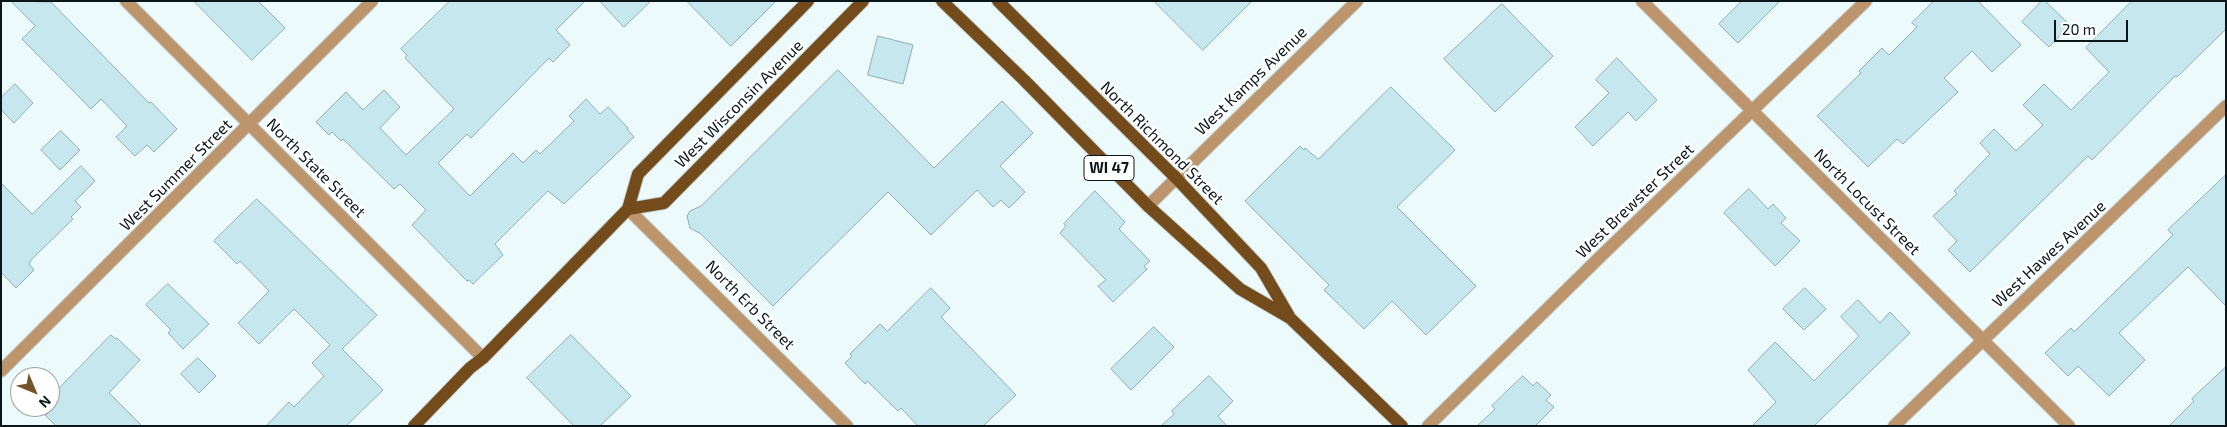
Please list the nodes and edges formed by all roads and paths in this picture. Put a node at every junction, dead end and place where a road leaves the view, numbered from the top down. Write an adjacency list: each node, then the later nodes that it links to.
1 (126, 1): 12 (street, North State Street)
2 (372, 1): 12 (street, West Summer Street)
3 (808, 1): 15 (main road, West Wisconsin Avenue)
4 (863, 1): 15 (main road, West Wisconsin Avenue)
5 (942, 1): 14 (main road, North Richmond Street / WI 47)
6 (998, 1): 13 (main road, North Richmond Street / WI 47)
7 (1357, 1): 13 (street, West Kamps Avenue)
8 (1642, 1): 11 (street, North Locust Street)
9 (1866, 1): 11 (street, West Brewster Street)
10 (2226, 106): 17 (street, West Hawes Avenue)
11 (1752, 110): 17 (street, North Locust Street); 23 (street, West Brewster Street)
12 (250, 125): 18 (street, North State Street); 19 (street, West Summer Street)
13 (1176, 178): 14 (street, West Kamps Avenue); 16 (main road, North Richmond Street / WI 47)
14 (1148, 206): 16 (main road, North Richmond Street / WI 47)
15 (628, 209): 18 (main road, West Wisconsin Avenue); 21 (street, North Erb Street)
16 (1290, 318): 22 (main road, North Richmond Street / WI 47)
17 (1983, 339): 24 (street, West Hawes Avenue); 25 (street, North Locust Street)
18 (483, 358): 20 (main road, West Wisconsin Avenue)
19 (1, 371)
20 (414, 426)
21 (847, 426)
22 (1402, 426)
23 (1428, 426)
24 (1894, 426)
25 (2069, 426)

